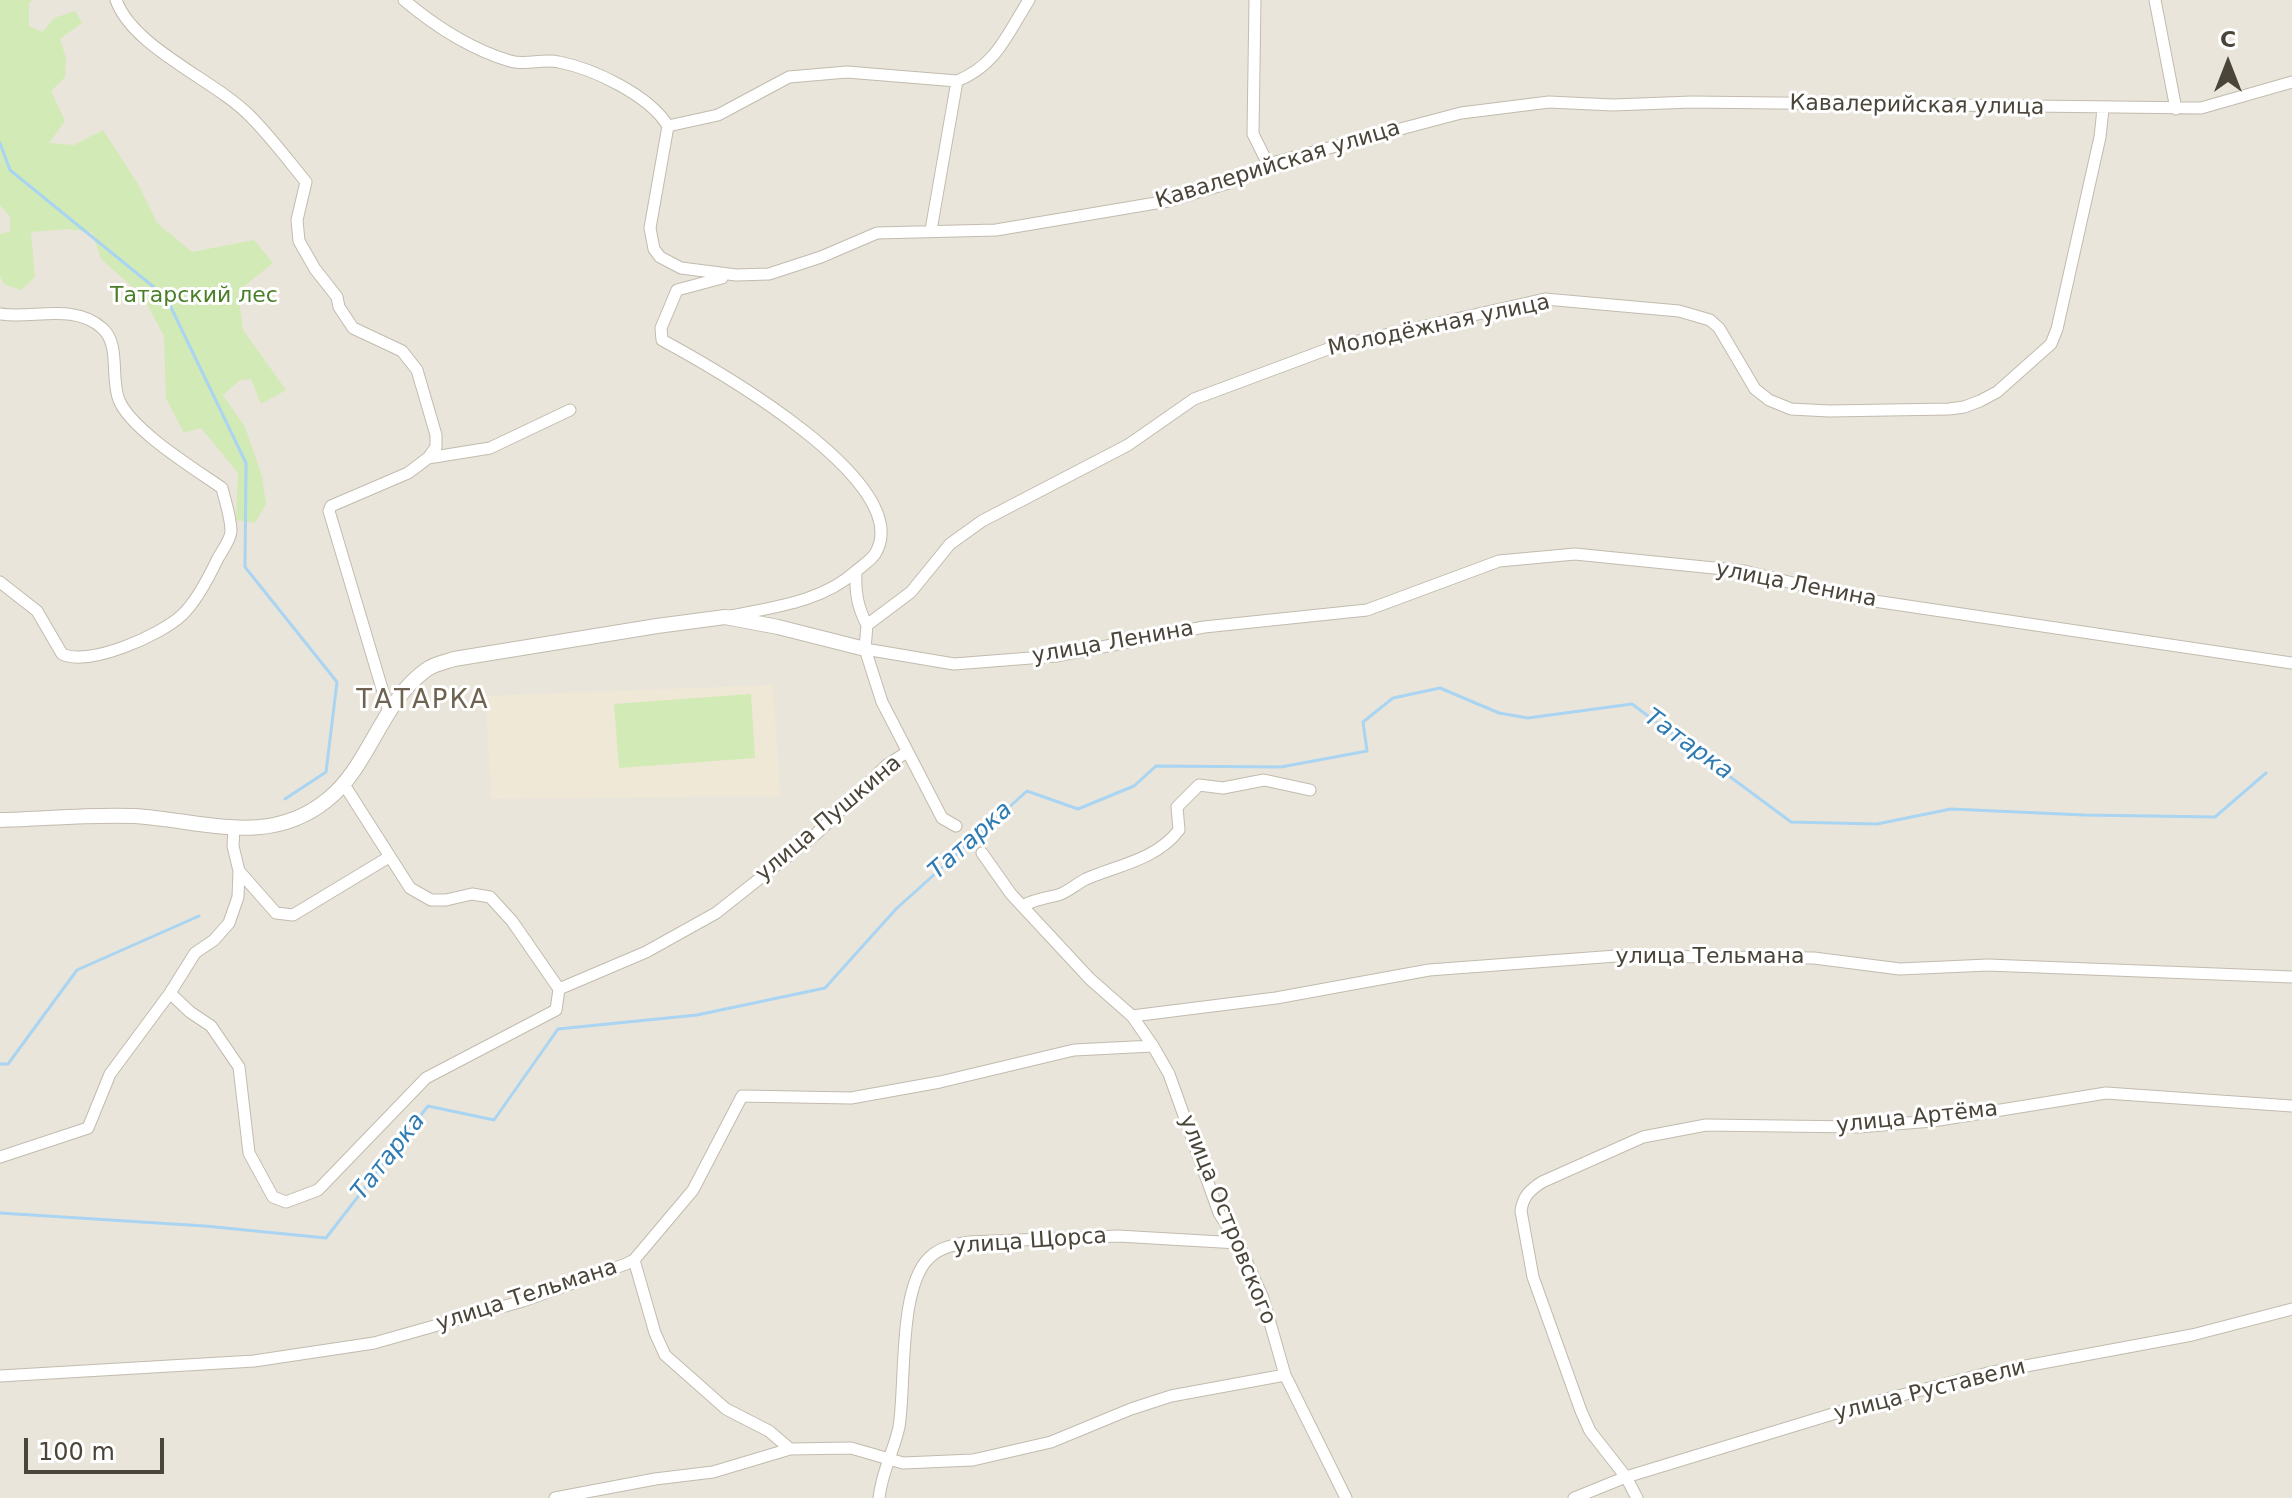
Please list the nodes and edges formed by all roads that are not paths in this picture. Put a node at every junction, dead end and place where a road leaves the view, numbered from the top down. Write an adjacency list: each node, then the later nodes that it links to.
1 (116, 0): 16 (street)
2 (404, 0): 10 (street)
3 (1029, 0): 6 (street)
4 (1255, 0): 11 (street)
5 (2155, 0): 9 (street)
6 (957, 81): 10 (street); 12 (street)
7 (2292, 82): 9 (street, Кавалерийская улица)
8 (2103, 109): 9 (street, Кавалерийская улица); 11 (street, Кавалерийская улица); 20 (street, Молодёжная улица)
9 (2176, 109)
10 (668, 126): 13 (street, Кавалерийская улица)
11 (1268, 164): 12 (street, Кавалерийская улица)
12 (931, 230): 13 (street, Кавалерийская улица)
13 (736, 275): 17 (street)
14 (0, 314): 18 (street)
15 (570, 410): 16 (street)
16 (428, 458): 23 (street)
17 (856, 571): 19 (street); 20 (street)
18 (0, 582)
19 (725, 617): 21 (street, улица Ленина); 23 (street, улица Ленина)
20 (867, 625): 21 (street)
21 (865, 649): 22 (street, улица Ленина); 24 (street)
22 (2292, 663)
23 (389, 712): 25 (street, улица Ленина)
24 (907, 752): 28 (street); 35 (street, улица Пушкина)
25 (343, 783): 29 (street, улица Ленина); 31 (street)
26 (1310, 790): 33 (street)
27 (0, 820): 29 (street, улица Ленина)
28 (956, 826)
29 (234, 828): 32 (street)
30 (982, 853): 33 (street, улица Островского)
31 (389, 857): 32 (street); 35 (street)
32 (239, 871): 36 (street)
33 (1022, 906): 37 (street, улица Островского)
34 (2292, 977): 37 (street, улица Тельмана)
35 (559, 989): 36 (street)
36 (170, 993): 40 (street)
37 (1132, 1016): 38 (street, улица Островского)
38 (1153, 1046): 41 (street, улица Островского); 42 (street, улица Тельмана)
39 (2292, 1106): 48 (street, улица Артёма)
40 (0, 1157)
41 (1238, 1243): 44 (street, улица Островского); 47 (street, улица Щорса)
42 (634, 1260): 45 (street, улица Тельмана); 46 (street)
43 (2292, 1309): 48 (street, улица Руставели)
44 (1285, 1375): 47 (street); 51 (street, улица Островского)
45 (0, 1376)
46 (790, 1449): 47 (street); 49 (street)
47 (887, 1457): 50 (street, улица Щорса)
48 (1626, 1477): 52 (street, улица Руставели); 53 (street)
49 (555, 1498)
50 (879, 1498)
51 (1346, 1498)
52 (1574, 1498)
53 (1637, 1498)

